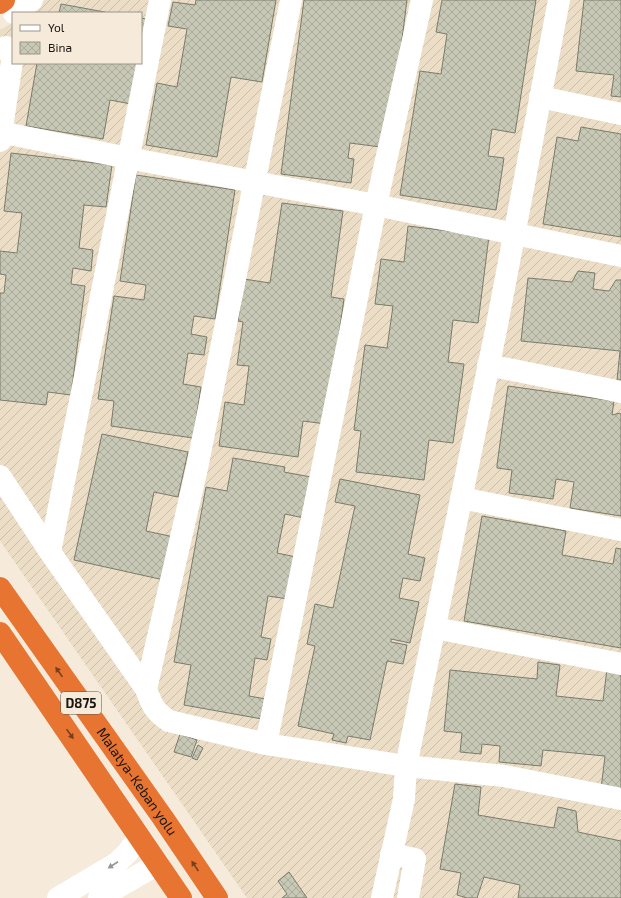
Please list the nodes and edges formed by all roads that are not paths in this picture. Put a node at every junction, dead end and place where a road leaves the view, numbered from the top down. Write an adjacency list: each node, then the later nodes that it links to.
1 (4, 0): 7 (highway)
2 (32, 0): 8 (street)
3 (160, 0): 17 (street)
4 (291, 0): 18 (street)
5 (422, 0): 19 (street)
6 (559, 0): 14 (street)
7 (0, 3)
8 (14, 12)
9 (12, 14): 10 (street)
10 (0, 23)
11 (0, 49): 12 (street)
12 (12, 54)
13 (12, 62): 16 (street)
14 (540, 97): 15 (street); 20 (street)
15 (621, 114)
16 (1, 135): 17 (street)
17 (128, 158): 18 (street); 27 (street)
18 (255, 182): 19 (street); 32 (street)
19 (376, 205): 20 (street); 33 (street)
20 (514, 233): 21 (street); 22 (street)
21 (621, 256)
22 (488, 365): 23 (street); 25 (street)
23 (621, 392)
24 (0, 476): 27 (street)
25 (461, 498): 26 (street); 29 (street)
26 (621, 530)
27 (50, 552): 32 (street)
28 (0, 588): 42 (highway, Malatya-Keban yolu / D875, one-way to 28)
29 (435, 628): 31 (street); 34 (street)
30 (0, 633): 36 (highway, Malatya-Keban yolu / D875, one-way to 36)
31 (621, 664)
32 (146, 689): 33 (street)
33 (266, 744): 34 (street)
34 (406, 766): 35 (street); 37 (street)
35 (621, 798)
36 (139, 837): 38 (highway, Malatya-Keban yolu / D875); 39 (street, one-way to 39)
37 (391, 854): 43 (street); 44 (street)
38 (158, 864): 40 (street); 41 (highway, Malatya-Keban yolu / D875)
39 (58, 898)
40 (99, 898)
41 (181, 898)
42 (217, 898)
43 (382, 898)
44 (408, 898)

